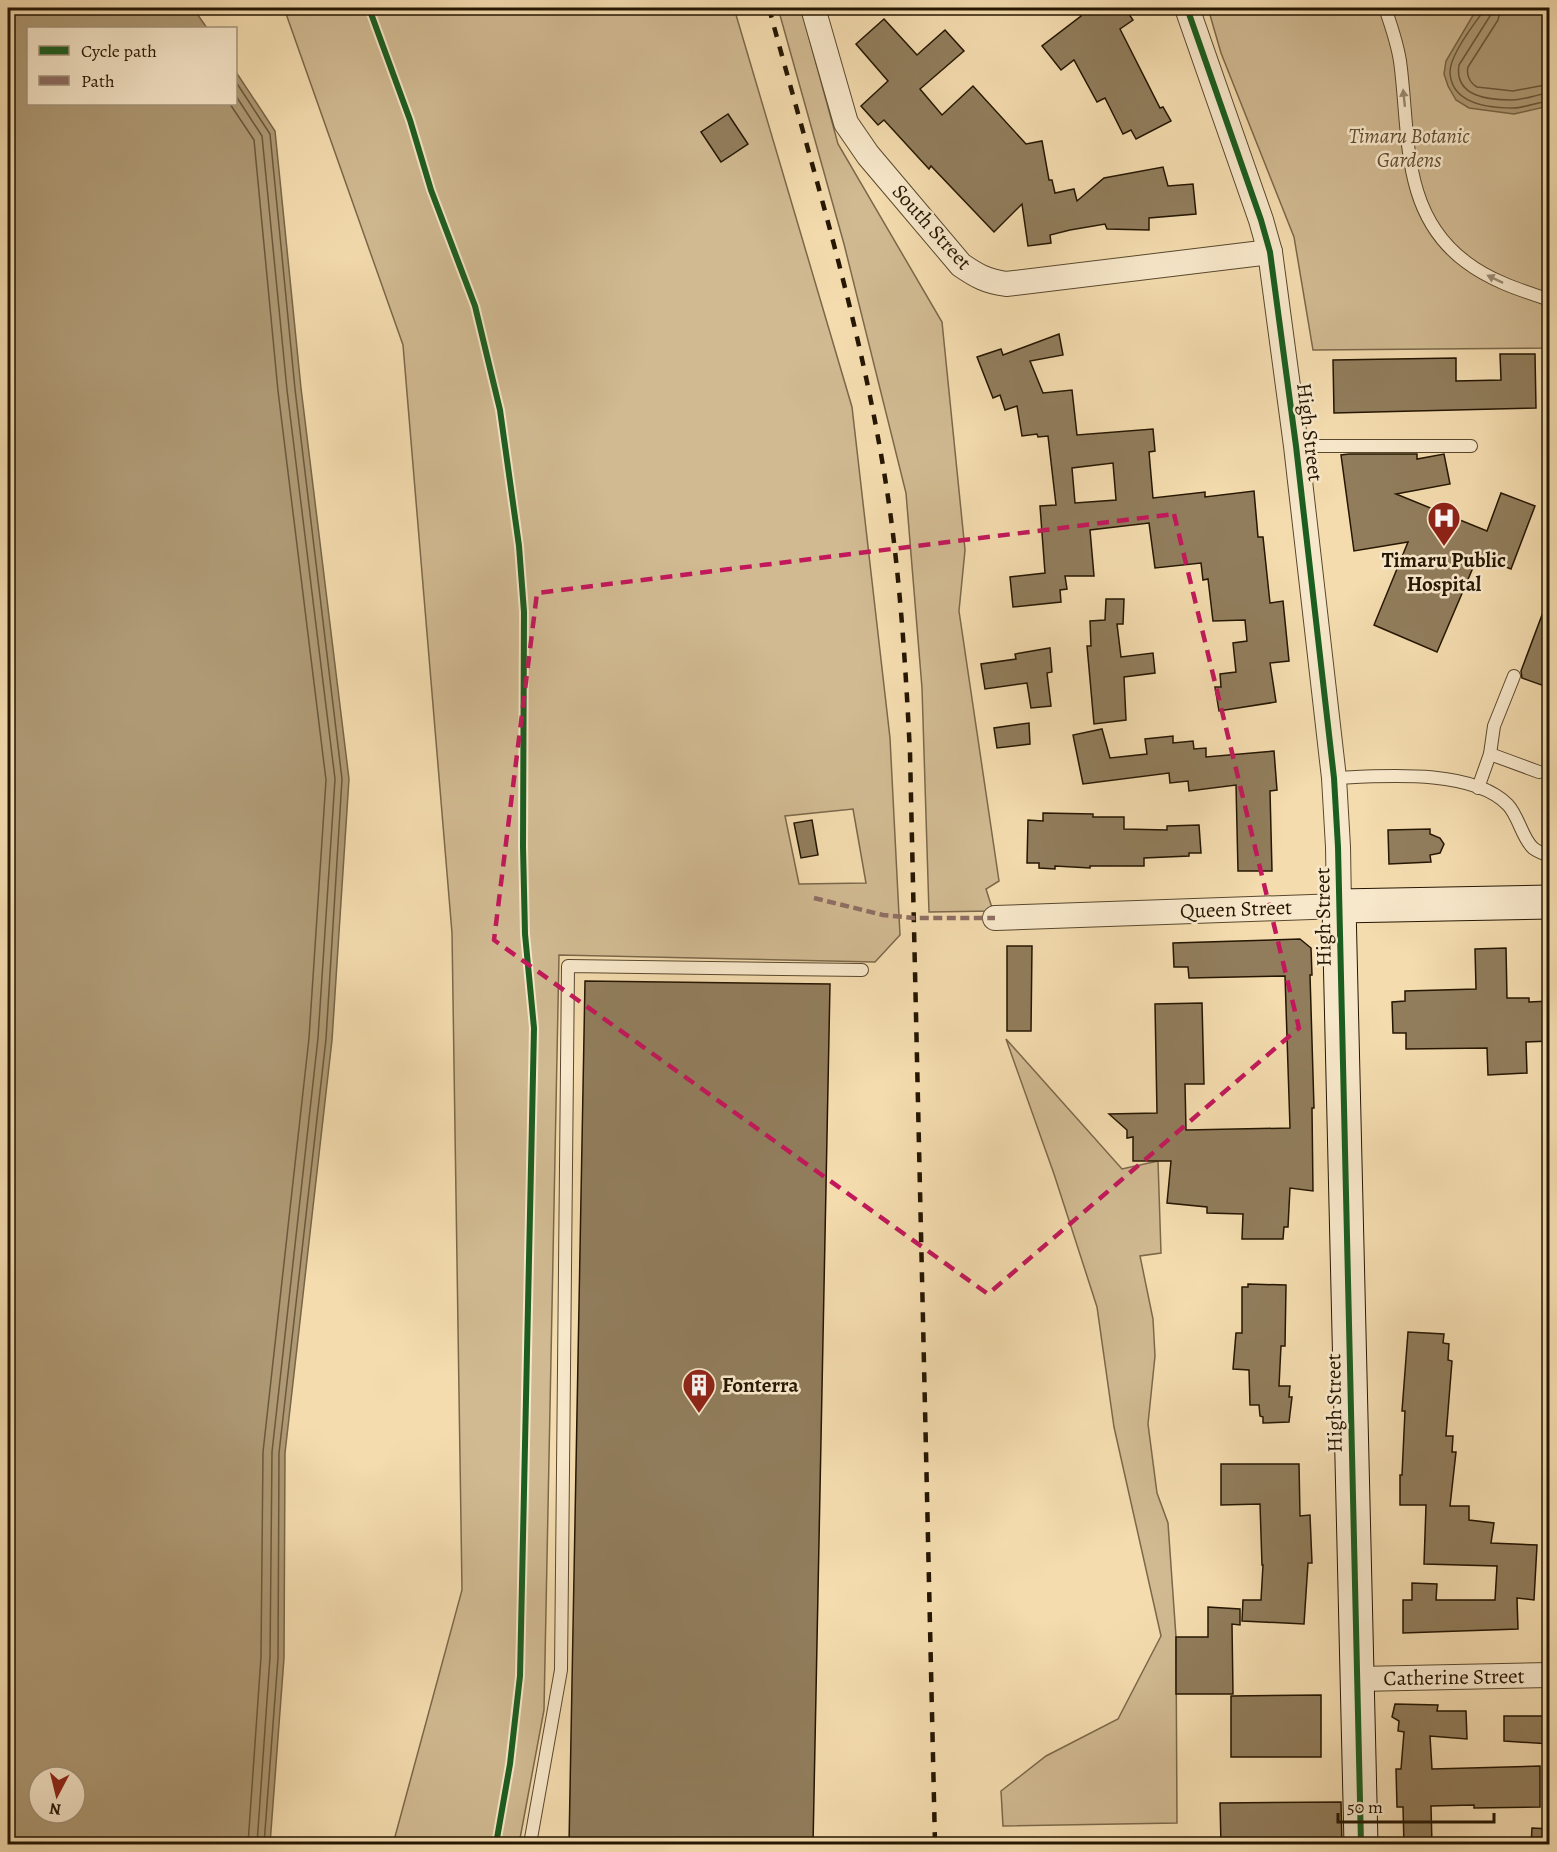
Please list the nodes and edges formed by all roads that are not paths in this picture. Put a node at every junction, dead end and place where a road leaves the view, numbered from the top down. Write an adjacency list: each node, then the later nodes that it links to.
1 (813, 8): 4 (street, South Street)
2 (1187, 8): 4 (street, High Street)
3 (1385, 8): 5 (lane, one-way to 3)
4 (1270, 252): 6 (street, High Street)
5 (1550, 300)
6 (1296, 446): 7 (lane); 11 (street, High Street)
7 (1472, 446)
8 (1514, 676): 9 (lane)
9 (1490, 754): 10 (lane); 12 (lane)
10 (1539, 772)
11 (1334, 778): 12 (lane); 15 (street, High Street)
12 (1478, 788): 13 (lane)
13 (1550, 856)
14 (1550, 902): 15 (street, Queen Street)
15 (1339, 906): 16 (street, Queen Street); 19 (street, High Street)
16 (995, 918)
17 (862, 970): 20 (lane)
18 (1550, 1675): 19 (street, Catherine Street)
19 (1358, 1679): 21 (street, High Street)
20 (530, 1845)
21 (1360, 1845)

